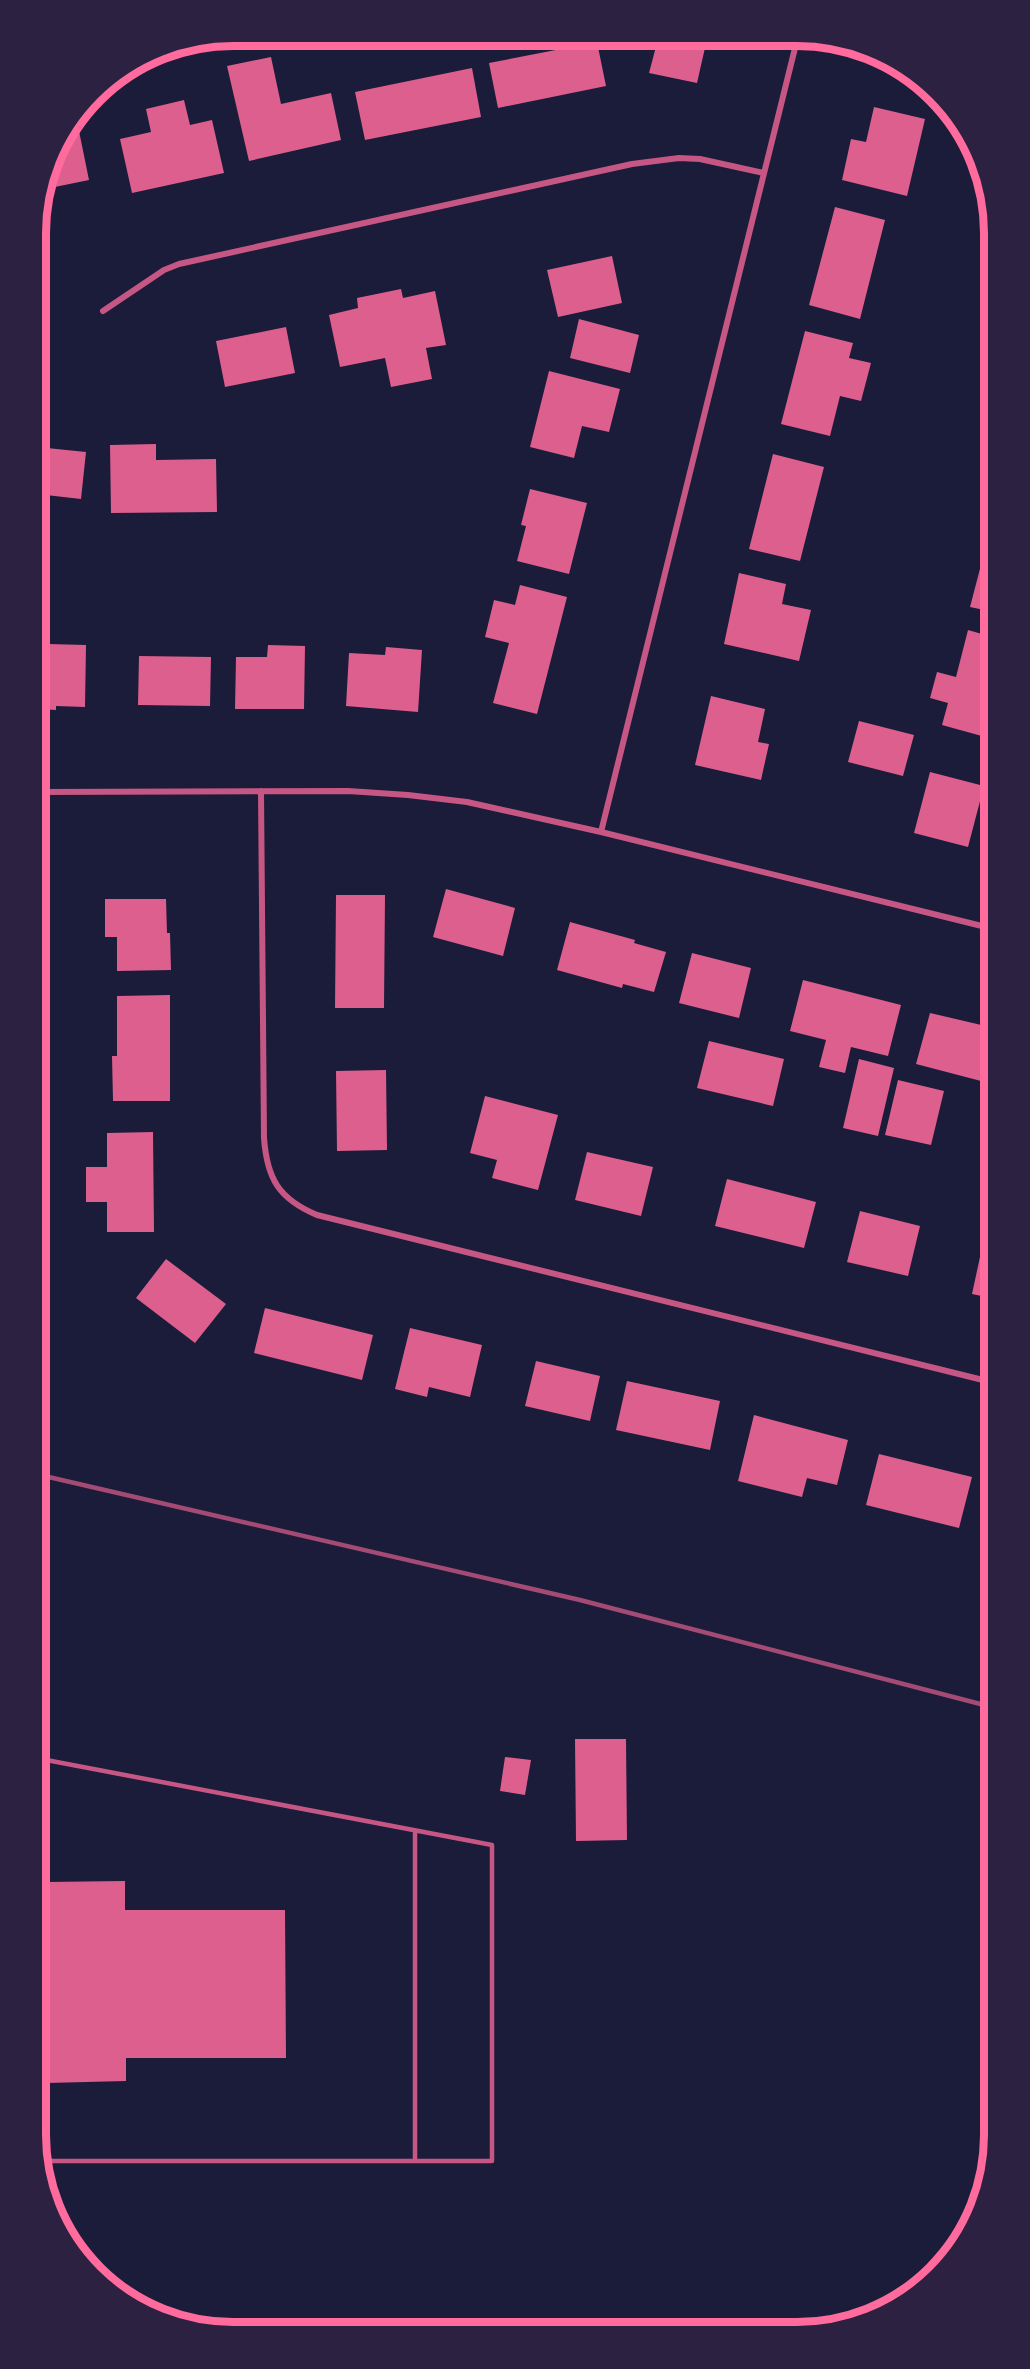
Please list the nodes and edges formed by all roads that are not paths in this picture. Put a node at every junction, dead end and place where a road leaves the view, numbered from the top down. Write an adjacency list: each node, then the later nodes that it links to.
1 (795, 46): 2 (street)
2 (764, 173): 3 (street); 6 (street)
3 (103, 312)
4 (261, 791): 5 (street); 6 (street); 8 (street)
5 (47, 792)
6 (601, 832): 7 (street)
7 (984, 926)
8 (983, 1380)
9 (46, 1761): 10 (lane)
10 (415, 1831): 12 (lane); 12 (lane)
11 (48, 2161): 12 (lane)
12 (415, 2161)

